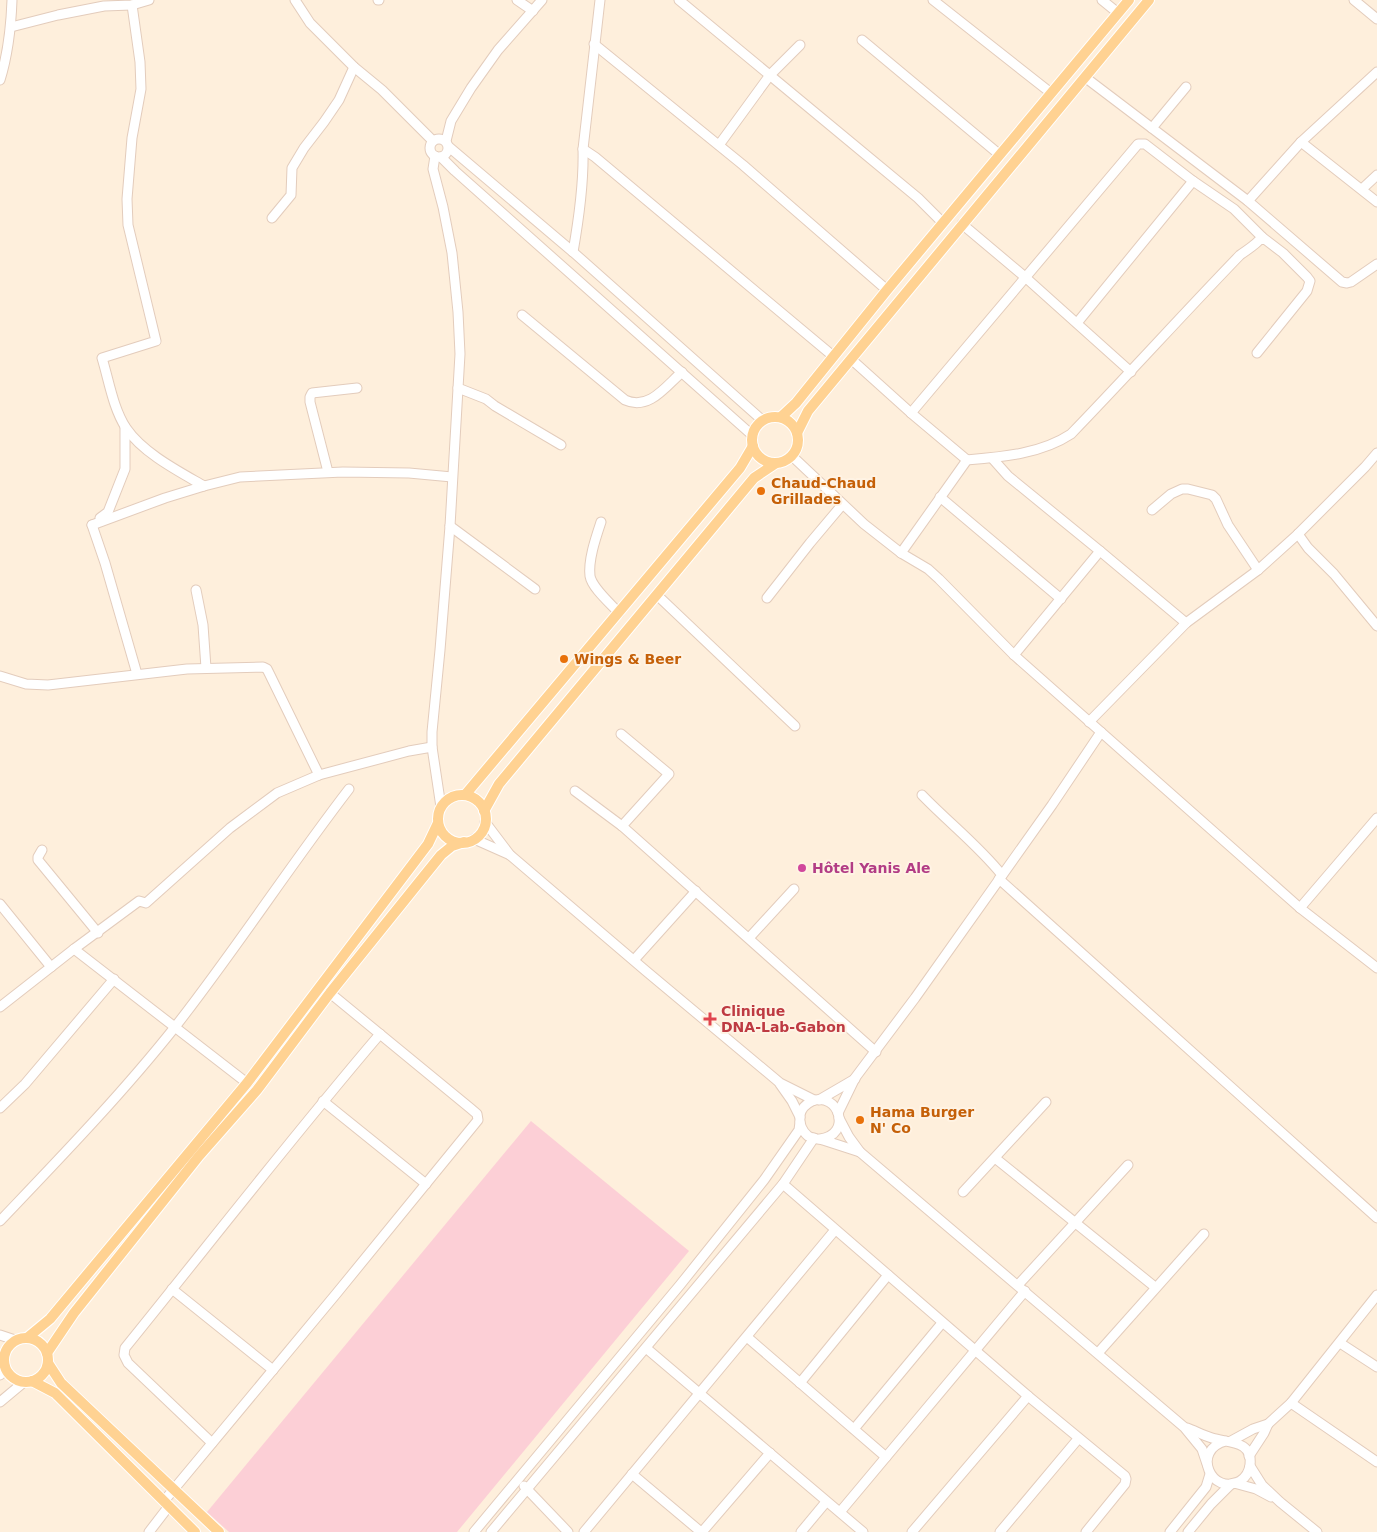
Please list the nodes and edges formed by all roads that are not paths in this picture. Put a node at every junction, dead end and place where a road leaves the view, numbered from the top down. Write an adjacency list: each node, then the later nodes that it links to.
1 (12, 0): 17 (street)
2 (149, 0): 13 (street)
3 (295, 0): 21 (street)
4 (517, 0): 14 (street)
5 (542, 0): 14 (street)
6 (600, 0): 19 (street)
7 (679, 0): 23 (street)
8 (933, 0): 27 (street)
9 (1102, 0): 15 (street)
10 (1129, 0): 15 (main road)
11 (1149, 0): 24 (main road)
12 (1354, 0): 16 (street)
13 (132, 5): 17 (street); 61 (street)
14 (532, 11): 31 (street)
15 (1118, 13): 27 (main road)
16 (1377, 19)
17 (11, 27): 25 (street)
18 (862, 40): 34 (street)
19 (594, 44): 32 (street); 33 (street)
20 (800, 45): 23 (street)
21 (354, 68): 29 (street); 41 (street)
22 (1377, 72): 30 (street)
23 (770, 75): 32 (street); 42 (street)
24 (1086, 78): 28 (street); 43 (main road)
25 (0, 80)
26 (1186, 87): 28 (street)
27 (1052, 93): 34 (main road)
28 (1152, 128): 39 (street)
29 (433, 141): 31 (street); 35 (street)
30 (1301, 142): 38 (street); 39 (street)
31 (447, 144): 35 (street); 45 (street)
32 (719, 145): 48 (street)
33 (583, 149): 45 (street); 52 (street)
34 (1000, 155): 42 (main road)
35 (438, 157): 54 (street); 57 (street)
36 (1377, 175): 38 (street)
37 (1193, 181): 44 (street); 47 (street); 50 (street)
38 (1362, 189): 40 (street)
39 (1248, 201): 46 (street)
40 (1377, 202)
41 (272, 218)
42 (943, 223): 48 (main road)
43 (962, 224): 47 (street); 53 (main road)
44 (1262, 237): 51 (street); 55 (street)
45 (573, 252): 60 (street)
46 (1377, 264)
47 (1025, 277): 50 (street); 58 (street)
48 (888, 290): 52 (main road)
49 (522, 314): 54 (street)
50 (1078, 323): 55 (street)
51 (1257, 353)
52 (833, 356): 59 (main road)
53 (851, 360): 58 (street); 62 (main road)
54 (682, 372): 63 (street)
55 (1131, 372): 68 (street)
56 (357, 388): 71 (street)
57 (458, 388): 64 (street); 72 (street)
58 (911, 413): 69 (street)
59 (781, 417): 60 (main road); 62 (main road)
60 (762, 420): 63 (main road)
61 (126, 427): 73 (street); 78 (street)
62 (798, 433): 67 (main road)
63 (752, 435): 65 (main road)
64 (561, 445)
65 (752, 446): 70 (main road); 89 (main road)
66 (1377, 453): 80 (street)
67 (792, 456): 70 (main road); 75 (street)
68 (992, 458): 69 (street); 81 (street)
69 (967, 460): 74 (street)
70 (776, 463): 86 (main road)
71 (328, 472): 72 (street); 73 (street)
72 (452, 477): 79 (street)
73 (204, 486): 78 (street)
74 (940, 498): 82 (street); 88 (street)
75 (842, 505): 82 (street); 87 (street)
76 (1152, 510): 83 (street)
77 (601, 522): 89 (street)
78 (92, 525): 94 (street)
79 (450, 526): 84 (street); 100 (street)
80 (1298, 534): 83 (street); 91 (street)
81 (1100, 551): 88 (street); 90 (street)
82 (901, 552): 92 (street)
83 (1258, 570): 90 (street)
84 (535, 589)
85 (196, 590): 93 (street)
86 (657, 595): 97 (street); 107 (main road)
87 (767, 598)
88 (1060, 598): 92 (street)
89 (619, 613): 105 (main road)
90 (1186, 623): 96 (street)
91 (1377, 626)
92 (1014, 655): 96 (street)
93 (206, 668): 94 (street); 101 (street)
94 (138, 674): 95 (street)
95 (0, 676)
96 (1089, 722): 98 (street)
97 (795, 726)
98 (1101, 732): 115 (street); 119 (street)
99 (621, 734): 111 (street)
100 (432, 747): 101 (street); 106 (street)
101 (319, 774): 120 (street)
102 (349, 789): 129 (street)
103 (575, 791): 111 (street)
104 (922, 794): 115 (street)
105 (465, 795): 106 (main road); 107 (main road)
106 (441, 807): 110 (main road)
107 (484, 811): 109 (main road)
108 (1377, 818): 119 (street)
109 (486, 822): 112 (main road); 114 (street)
110 (438, 823): 112 (main road); 133 (main road)
111 (622, 826): 117 (street)
112 (469, 841): 114 (street); 127 (main road)
113 (42, 850): 120 (street)
114 (510, 855): 123 (street)
115 (1000, 877): 131 (street); 148 (street)
116 (794, 889): 121 (street)
117 (696, 891): 121 (street); 123 (street)
118 (0, 904): 124 (street)
119 (1300, 908): 125 (street)
120 (98, 932): 122 (street)
121 (749, 938): 131 (street)
122 (74, 949): 124 (street); 126 (street)
123 (634, 960): 134 (street)
124 (51, 967): 128 (street)
125 (1377, 968)
126 (114, 979): 129 (street); 138 (street)
127 (330, 993): 130 (street); 167 (main road)
128 (0, 1007)
129 (174, 1027): 133 (street); 149 (street)
130 (380, 1034): 136 (street); 145 (street)
131 (876, 1052): 132 (street)
132 (855, 1078): 135 (street); 139 (street)
133 (248, 1083): 161 (main road)
134 (780, 1083): 135 (street); 140 (street)
135 (816, 1100): 139 (street); 140 (street)
136 (323, 1101): 145 (street); 156 (street)
137 (1046, 1102): 143 (street)
138 (0, 1108)
139 (839, 1115): 141 (street); 142 (street)
140 (800, 1120): 141 (street); 191 (street)
141 (817, 1139): 142 (street); 146 (street)
142 (860, 1152): 155 (street)
143 (996, 1158): 147 (street); 150 (street)
144 (1128, 1165): 150 (street)
145 (426, 1184): 170 (street)
146 (782, 1184): 151 (street); 164 (street)
147 (963, 1192)
148 (1377, 1218)
149 (0, 1221)
150 (1075, 1222): 154 (street); 155 (street)
151 (835, 1230): 153 (street); 160 (street)
152 (1204, 1234): 154 (street)
153 (888, 1275): 158 (street); 172 (street)
154 (1155, 1287): 166 (street)
155 (1021, 1288): 165 (street); 166 (street)
156 (172, 1289): 170 (street); 182 (street)
157 (1377, 1295): 163 (street)
158 (942, 1323): 165 (street); 179 (street)
159 (0, 1335): 162 (street)
160 (747, 1337): 172 (street); 173 (street)
161 (27, 1338): 162 (main road); 167 (main road)
162 (15, 1340): 168 (main road)
163 (1340, 1343): 169 (street); 176 (street)
164 (646, 1348): 173 (street); 194 (street)
165 (975, 1351): 174 (street); 184 (street)
166 (1098, 1353): 178 (street)
167 (47, 1358): 171 (main road); 193 (main road)
168 (2, 1366): 171 (main road)
169 (1377, 1367)
170 (273, 1370): 182 (street)
171 (28, 1382): 175 (street); 197 (main road)
172 (800, 1383): 179 (street)
173 (699, 1394): 183 (street); 189 (street)
174 (1028, 1396): 180 (street); 209 (street)
175 (0, 1402)
176 (1291, 1403): 177 (street); 186 (street)
177 (1268, 1424): 181 (street); 185 (street)
178 (1184, 1426): 181 (street); 187 (street)
179 (854, 1429): 184 (street)
180 (1078, 1439): 210 (street); 211 (street)
181 (1229, 1441): 185 (street); 187 (street)
182 (212, 1443): 193 (street)
183 (770, 1453): 195 (street); 207 (street)
184 (886, 1456): 198 (street)
185 (1249, 1456): 188 (street)
186 (1377, 1462)
187 (1207, 1464): 190 (street)
188 (1250, 1466): 192 (street); 196 (street)
189 (632, 1474): 206 (street); 207 (street)
190 (1210, 1474): 192 (street); 212 (street)
191 (518, 1481): 194 (street); 203 (street)
192 (1232, 1484): 196 (street); 213 (street)
193 (174, 1490): 197 (street); 202 (main road)
194 (527, 1490): 204 (street); 205 (street)
195 (826, 1502): 198 (street); 208 (street)
196 (1280, 1502): 214 (street)
197 (166, 1503): 200 (street); 201 (main road)
198 (840, 1512): 199 (street)
199 (857, 1530)
200 (149, 1532)
201 (195, 1532)
202 (219, 1532)
203 (474, 1532)
204 (491, 1532)
205 (568, 1532)
206 (584, 1532)
207 (702, 1532)
208 (801, 1532)
209 (912, 1532)
210 (1000, 1532)
211 (1086, 1532)
212 (1170, 1532)
213 (1188, 1532)
214 (1317, 1532)

